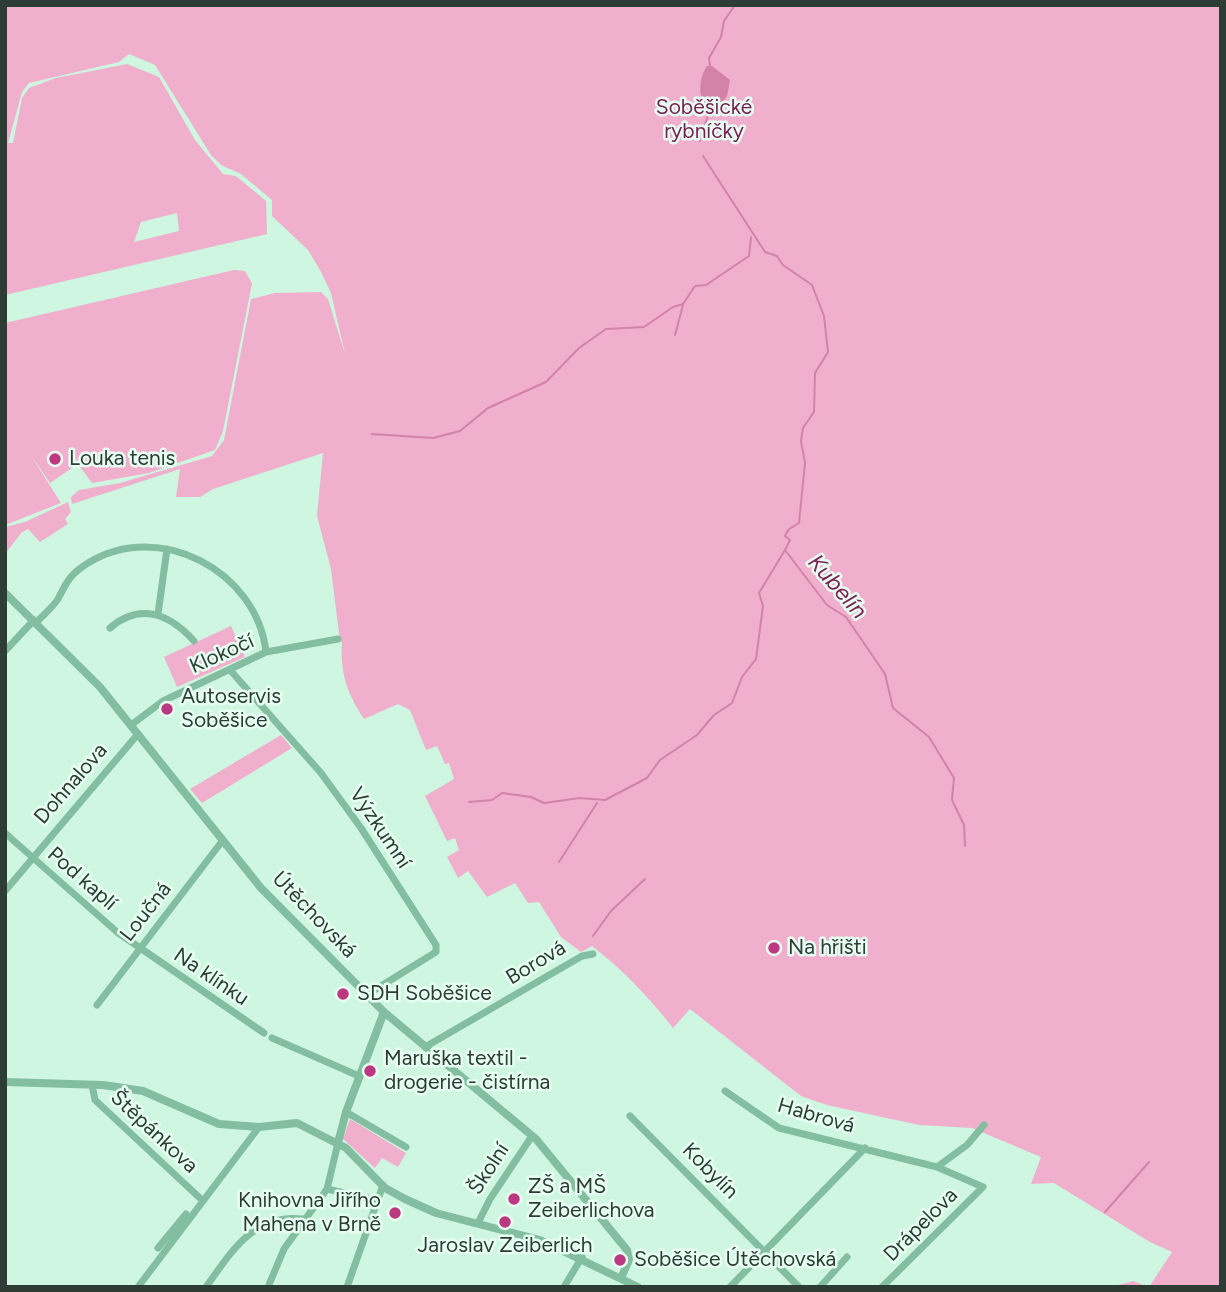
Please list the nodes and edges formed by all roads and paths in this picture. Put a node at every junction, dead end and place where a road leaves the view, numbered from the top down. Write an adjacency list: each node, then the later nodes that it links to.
1 (167, 549): 3 (street); 4 (street); 9 (street)
2 (5, 593): 4 (street, Útěchovská)
3 (158, 614): 5 (street); 7 (street)
4 (35, 621): 8 (street); 11 (street, Útěchovská)
5 (110, 628)
6 (338, 639): 9 (street, Klokočí)
7 (194, 641)
8 (5, 651)
9 (266, 652): 10 (street, Klokočí)
10 (230, 670): 11 (street, Klokočí); 19 (street, Výzkumní)
11 (131, 725): 12 (street, Útěchovská)
12 (138, 734): 14 (street, Útěchovská); 15 (street, Dohnalova)
13 (5, 833): 15 (street, Pod kaplí)
14 (223, 840): 17 (street, Loučná); 19 (street, Útěchovská)
15 (31, 859): 16 (street, Dohnalova); 17 (street, Pod kaplí)
16 (5, 891)
17 (139, 949): 20 (street, Loučná); 22 (street, Na klínku)
18 (593, 954): 24 (street, Borová)
19 (368, 994): 21 (street, Útěchovská)
20 (97, 1006)
21 (384, 1012): 24 (street, Útěchovská); 25 (street)
22 (264, 1033)
23 (272, 1038): 25 (street)
24 (425, 1047): 33 (street, Útěchovská)
25 (359, 1076): 29 (street)
26 (5, 1082): 27 (street)
27 (92, 1085): 32 (street); 41 (street, Štěpánkova)
28 (725, 1091): 36 (street, Habrová)
29 (346, 1112): 34 (street); 35 (street)
30 (630, 1116): 47 (street, Kobylín)
31 (984, 1125): 37 (street)
32 (259, 1127): 34 (street); 41 (street)
33 (532, 1136): 45 (street, Školní); 50 (street, Útěchovská)
34 (338, 1143): 38 (street); 40 (street)
35 (406, 1147)
36 (865, 1148): 37 (street, Habrová); 47 (street)
37 (937, 1167): 39 (street, Habrová)
38 (383, 1185): 42 (street); 45 (street)
39 (983, 1187): 60 (street, Drápelova)
40 (327, 1189): 42 (street); 44 (street)
41 (202, 1200): 43 (street)
42 (376, 1200): 54 (street)
43 (194, 1211): 46 (street); 51 (street)
44 (303, 1219): 52 (street); 53 (street)
45 (478, 1223): 49 (street)
46 (158, 1248)
47 (766, 1251): 57 (street); 58 (street, Kobylín)
48 (848, 1256): 59 (street)
49 (582, 1257): 50 (street); 55 (street)
50 (621, 1278): 56 (street)
51 (138, 1287)
52 (206, 1287)
53 (268, 1287)
54 (347, 1287)
55 (564, 1287)
56 (638, 1287)
57 (730, 1287)
58 (799, 1287)
59 (820, 1287)
60 (882, 1287)

